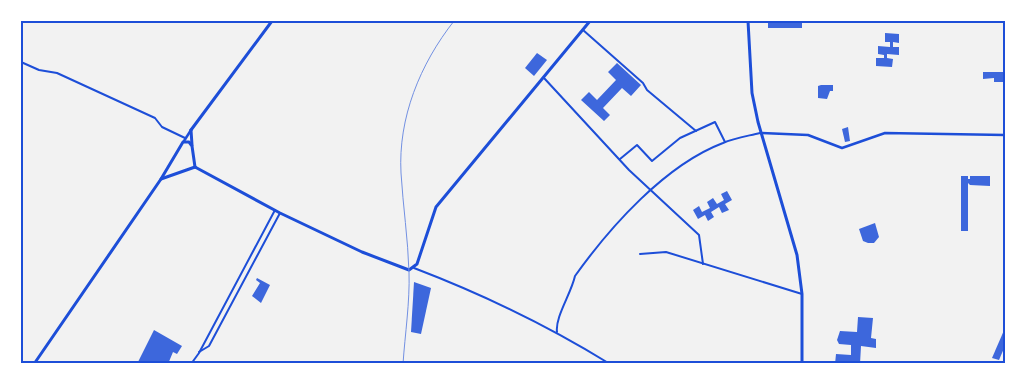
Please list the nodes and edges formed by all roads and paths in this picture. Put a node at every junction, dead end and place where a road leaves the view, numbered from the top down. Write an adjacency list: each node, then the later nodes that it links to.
1 (272, 21): 7 (main road)
2 (590, 21): 4 (main road)
3 (748, 21): 9 (main road)
4 (583, 30): 6 (main road); 8 (street)
5 (21, 62): 11 (street)
6 (544, 77): 14 (street); 24 (main road)
7 (191, 130): 11 (street); 13 (main road)
8 (695, 130): 12 (street); 14 (street)
9 (761, 133): 10 (street); 12 (street); 25 (main road)
10 (1005, 135)
11 (185, 140): 13 (main road); 16 (main road)
12 (725, 142): 19 (street)
13 (192, 146): 15 (main road)
14 (620, 159): 19 (street)
15 (195, 167): 17 (main road); 20 (main road)
16 (166, 169): 17 (main road); 18 (main road)
17 (174, 174): 18 (main road)
18 (161, 179): 28 (main road)
19 (650, 190): 23 (street); 26 (street)
20 (275, 210): 21 (main road); 27 (street)
21 (280, 213): 24 (main road); 27 (street)
22 (640, 254): 23 (street)
23 (704, 264): 25 (street)
24 (414, 268): 26 (street)
25 (802, 294): 31 (main road)
26 (557, 332): 30 (street)
27 (199, 353): 29 (street)
28 (34, 364)
29 (190, 364)
30 (610, 364)
31 (802, 364)

